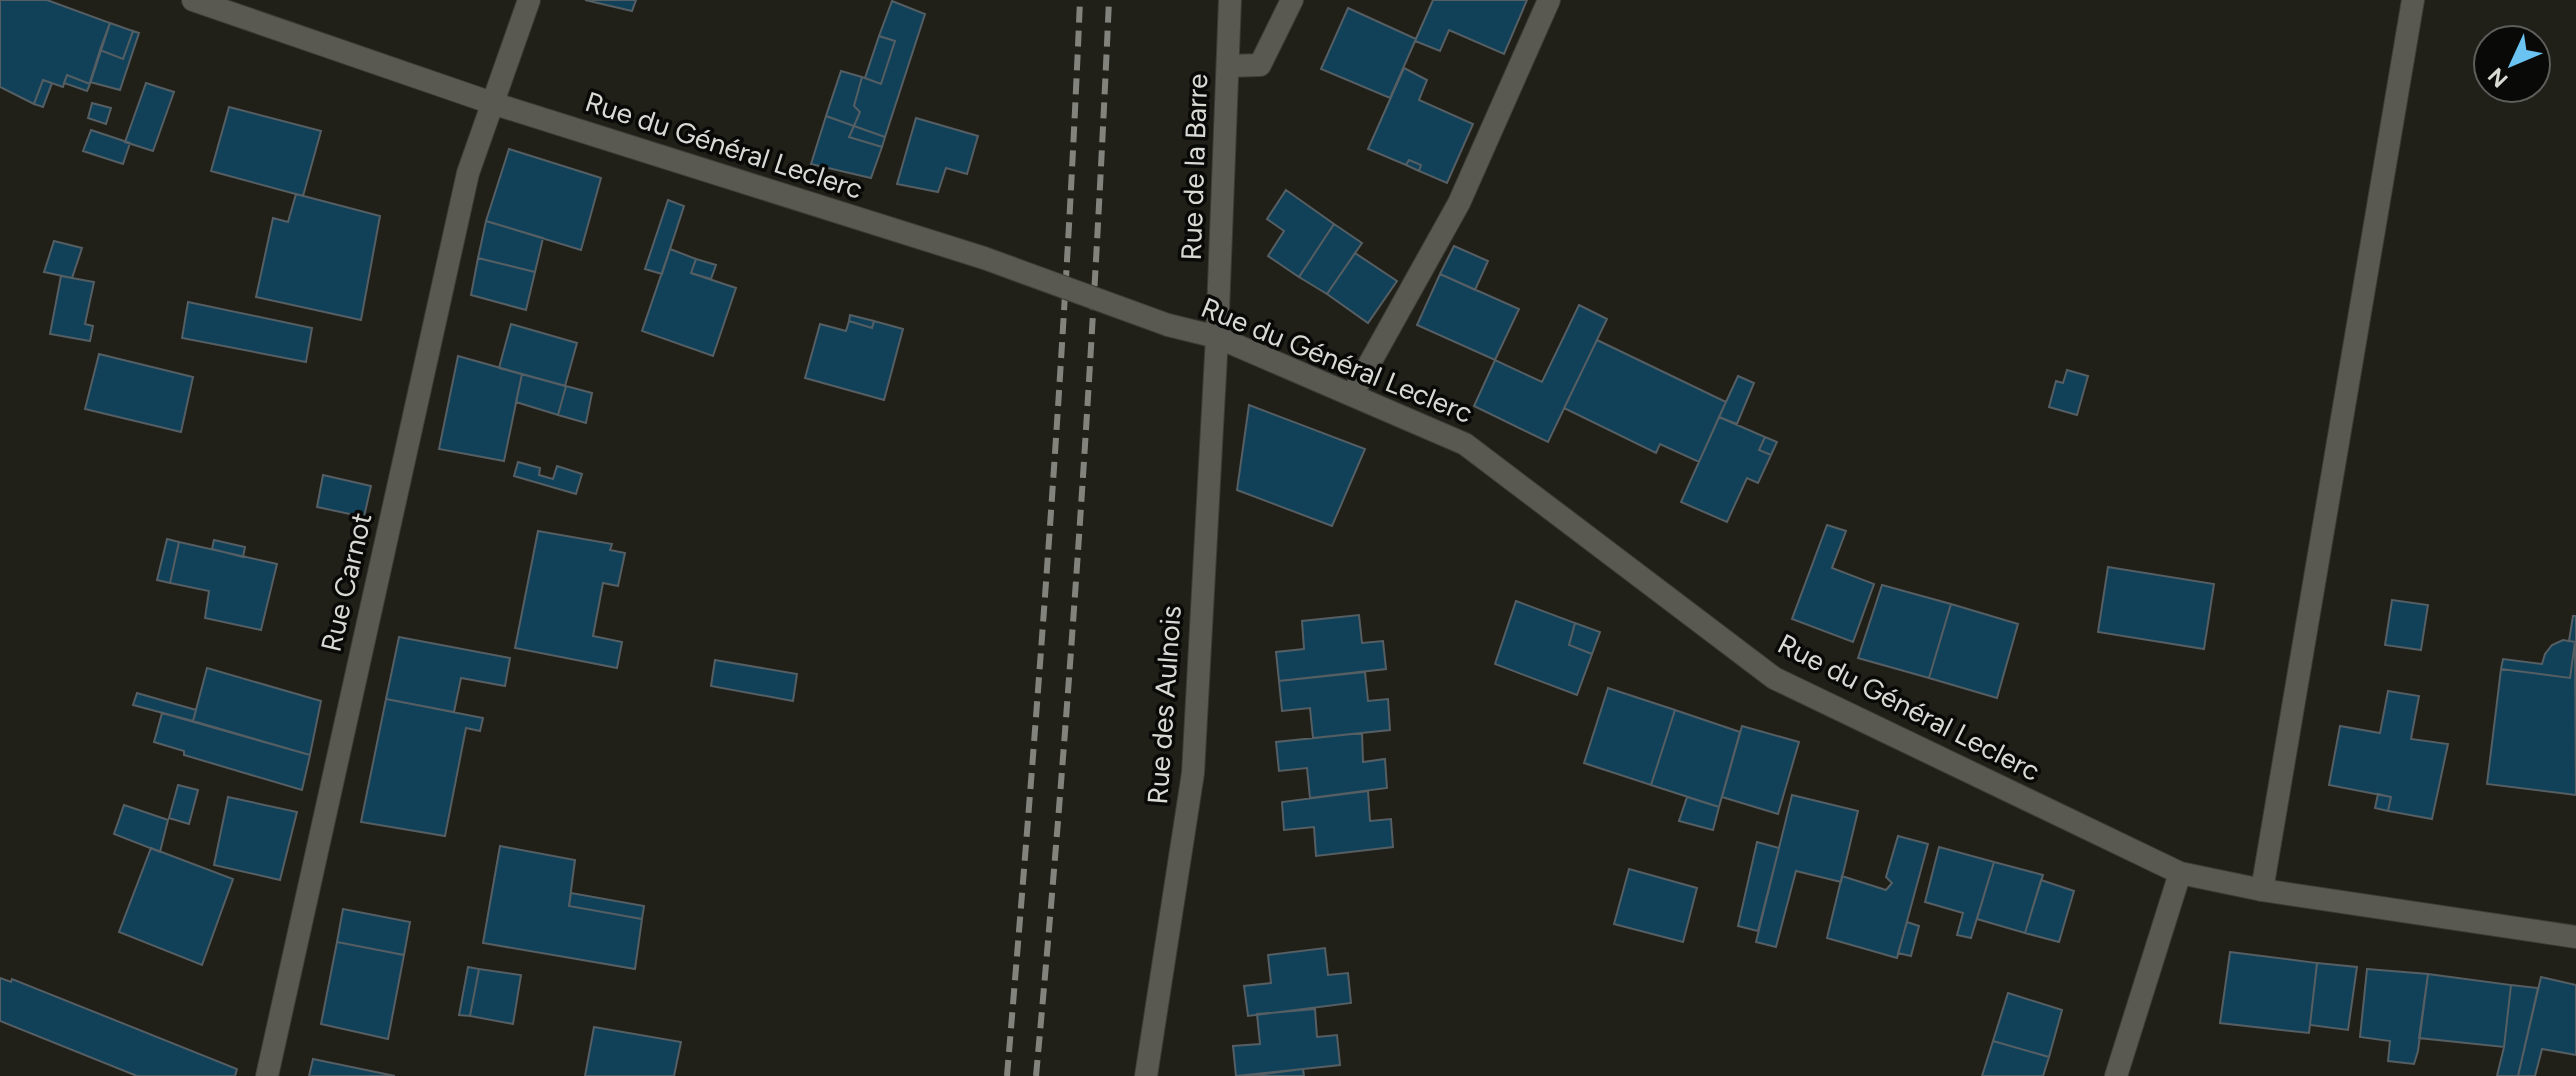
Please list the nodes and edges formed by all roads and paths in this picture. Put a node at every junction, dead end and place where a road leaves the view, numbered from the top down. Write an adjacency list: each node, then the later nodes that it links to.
1 (193, 0): 8 (street, Rue du Général Leclerc)
2 (529, 0): 8 (street, Rue Carnot)
3 (1230, 0): 7 (street, Rue de la Barre)
4 (1292, 0): 7 (street)
5 (1549, 0): 10 (street)
6 (2413, 0): 12 (street)
7 (1228, 66): 9 (street, Rue de la Barre)
8 (492, 103): 9 (street, Rue du Général Leclerc, bridge); 14 (street, Rue Carnot)
9 (1217, 337): 10 (street, Rue du Général Leclerc); 15 (street, Rue des Aulnois)
10 (1352, 395): 11 (street, Rue du Général Leclerc)
11 (2180, 873): 12 (street, Rue du Général Leclerc); 16 (street)
12 (2262, 890): 13 (street, Rue du Général Leclerc)
13 (2576, 937)
14 (267, 1076)
15 (1146, 1076)
16 (2116, 1076)

